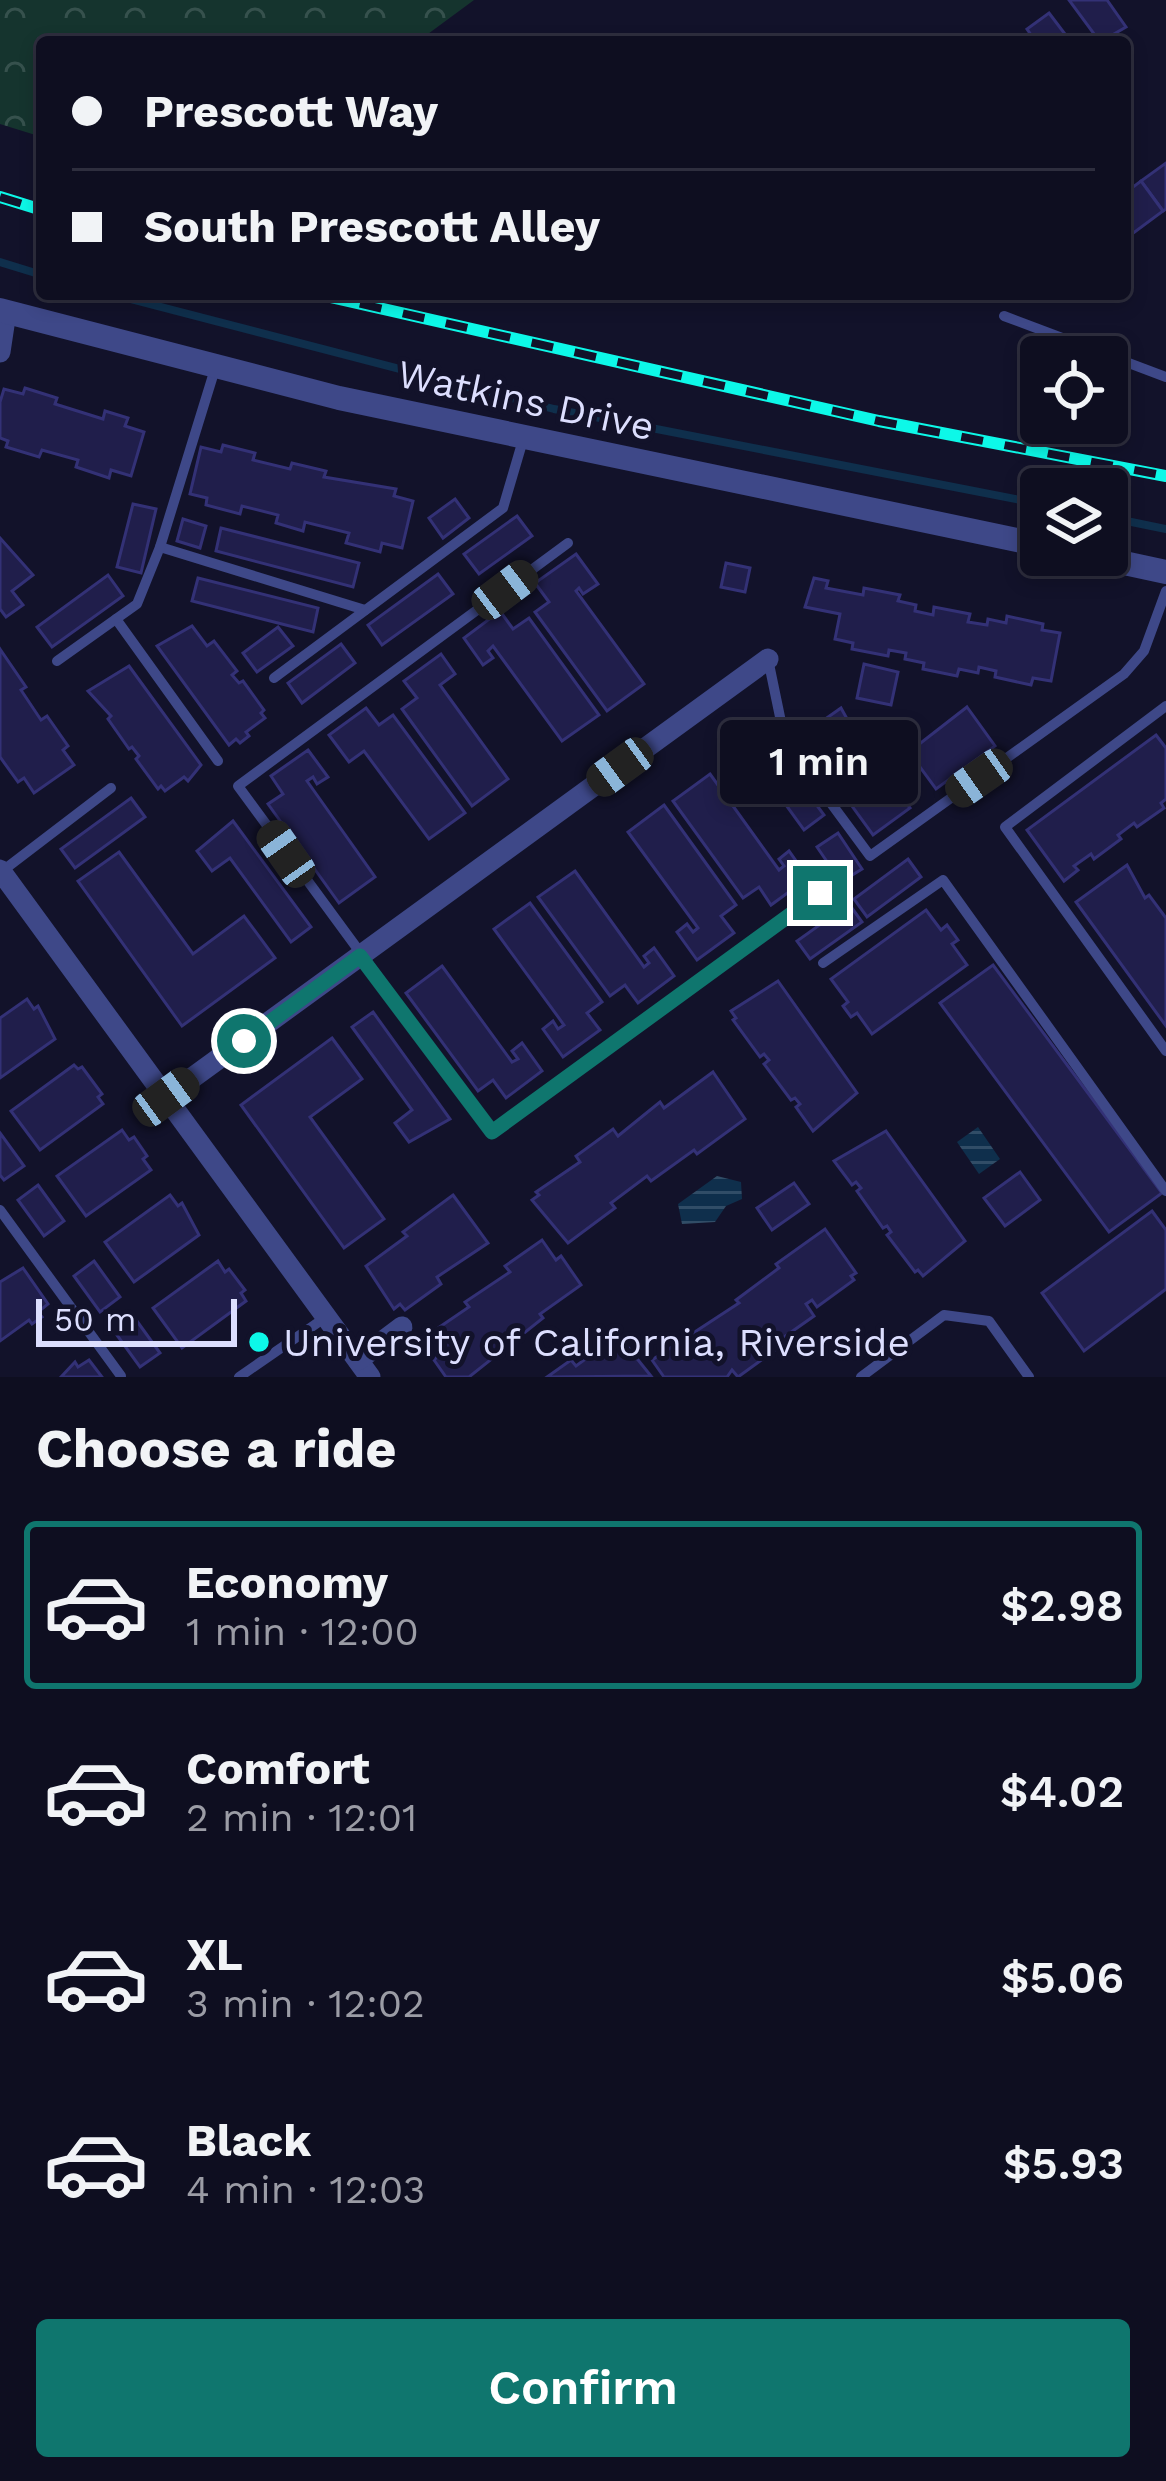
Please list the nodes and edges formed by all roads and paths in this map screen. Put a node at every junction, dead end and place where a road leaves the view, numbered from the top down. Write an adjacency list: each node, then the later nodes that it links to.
1 (3, 311): 3 (street); 4 (street, Watkins Drive)
2 (1004, 316): 5 (lane)
3 (0, 352)
4 (216, 366): 6 (street, Watkins Drive); 9 (lane)
5 (1166, 377)
6 (524, 436): 7 (street, Watkins Drive); 13 (lane)
7 (1020, 541)
8 (568, 543): 23 (lane)
9 (160, 547): 13 (lane); 14 (lane)
10 (1128, 564): 11 (street)
11 (1166, 572)
12 (1166, 591): 15 (lane)
13 (365, 610): 17 (lane)
14 (116, 619): 16 (lane); 19 (lane)
15 (768, 659): 23 (street)
16 (57, 662)
17 (274, 678)
18 (1166, 706): 25 (lane)
19 (218, 760)
20 (111, 788): 21 (lane)
21 (1, 871): 26 (street)
22 (820, 893): 23 (lane)
23 (360, 956): 26 (street)
24 (823, 963): 27 (lane)
25 (1166, 1051)
26 (166, 1097): 29 (street)
27 (1166, 1191)
28 (0, 1210): 32 (lane)
29 (326, 1318): 31 (street); 33 (lane)
30 (402, 1327): 31 (street)
31 (364, 1369)
32 (121, 1376)
33 (239, 1377)
34 (861, 1377): 35 (lane)
35 (1030, 1377)

